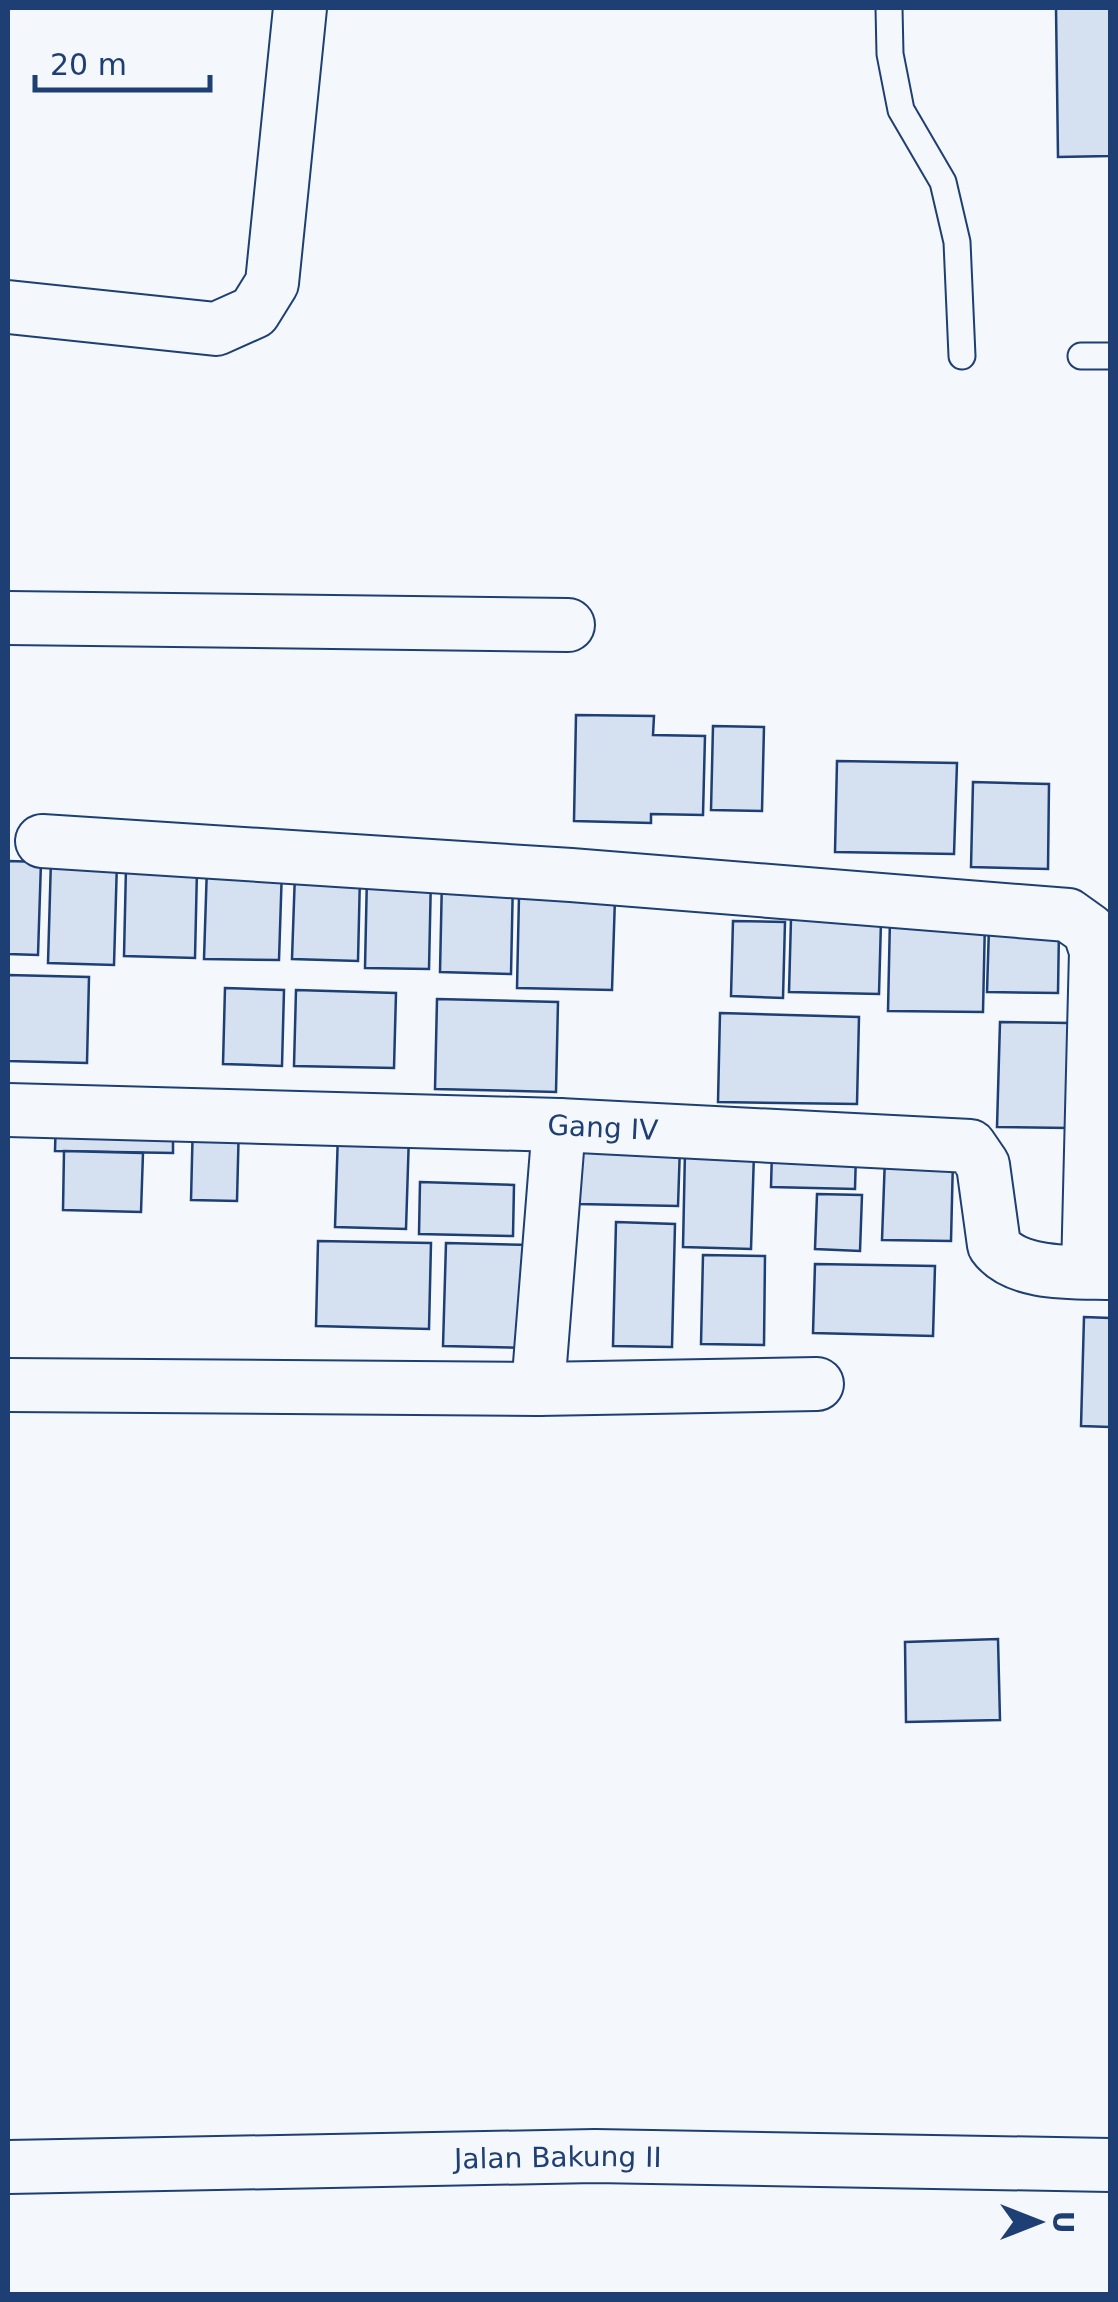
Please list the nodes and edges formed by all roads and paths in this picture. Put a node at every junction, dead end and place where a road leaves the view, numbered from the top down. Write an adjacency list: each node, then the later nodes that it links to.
1 (300, 8): 3 (street)
2 (889, 8): 4 (lane)
3 (8, 307)
4 (962, 356)
5 (1081, 356): 6 (lane)
6 (1110, 356)
7 (8, 618): 8 (street)
8 (568, 626)
9 (42, 841): 12 (street)
10 (8, 1110): 11 (street, Gang IV)
11 (560, 1124): 12 (street, Gang IV); 15 (street)
12 (1099, 1272)
13 (818, 1384): 15 (street)
14 (8, 1385): 15 (street)
15 (538, 1389)
16 (1110, 2165): 17 (street, Jalan Bakung II)
17 (8, 2167)

